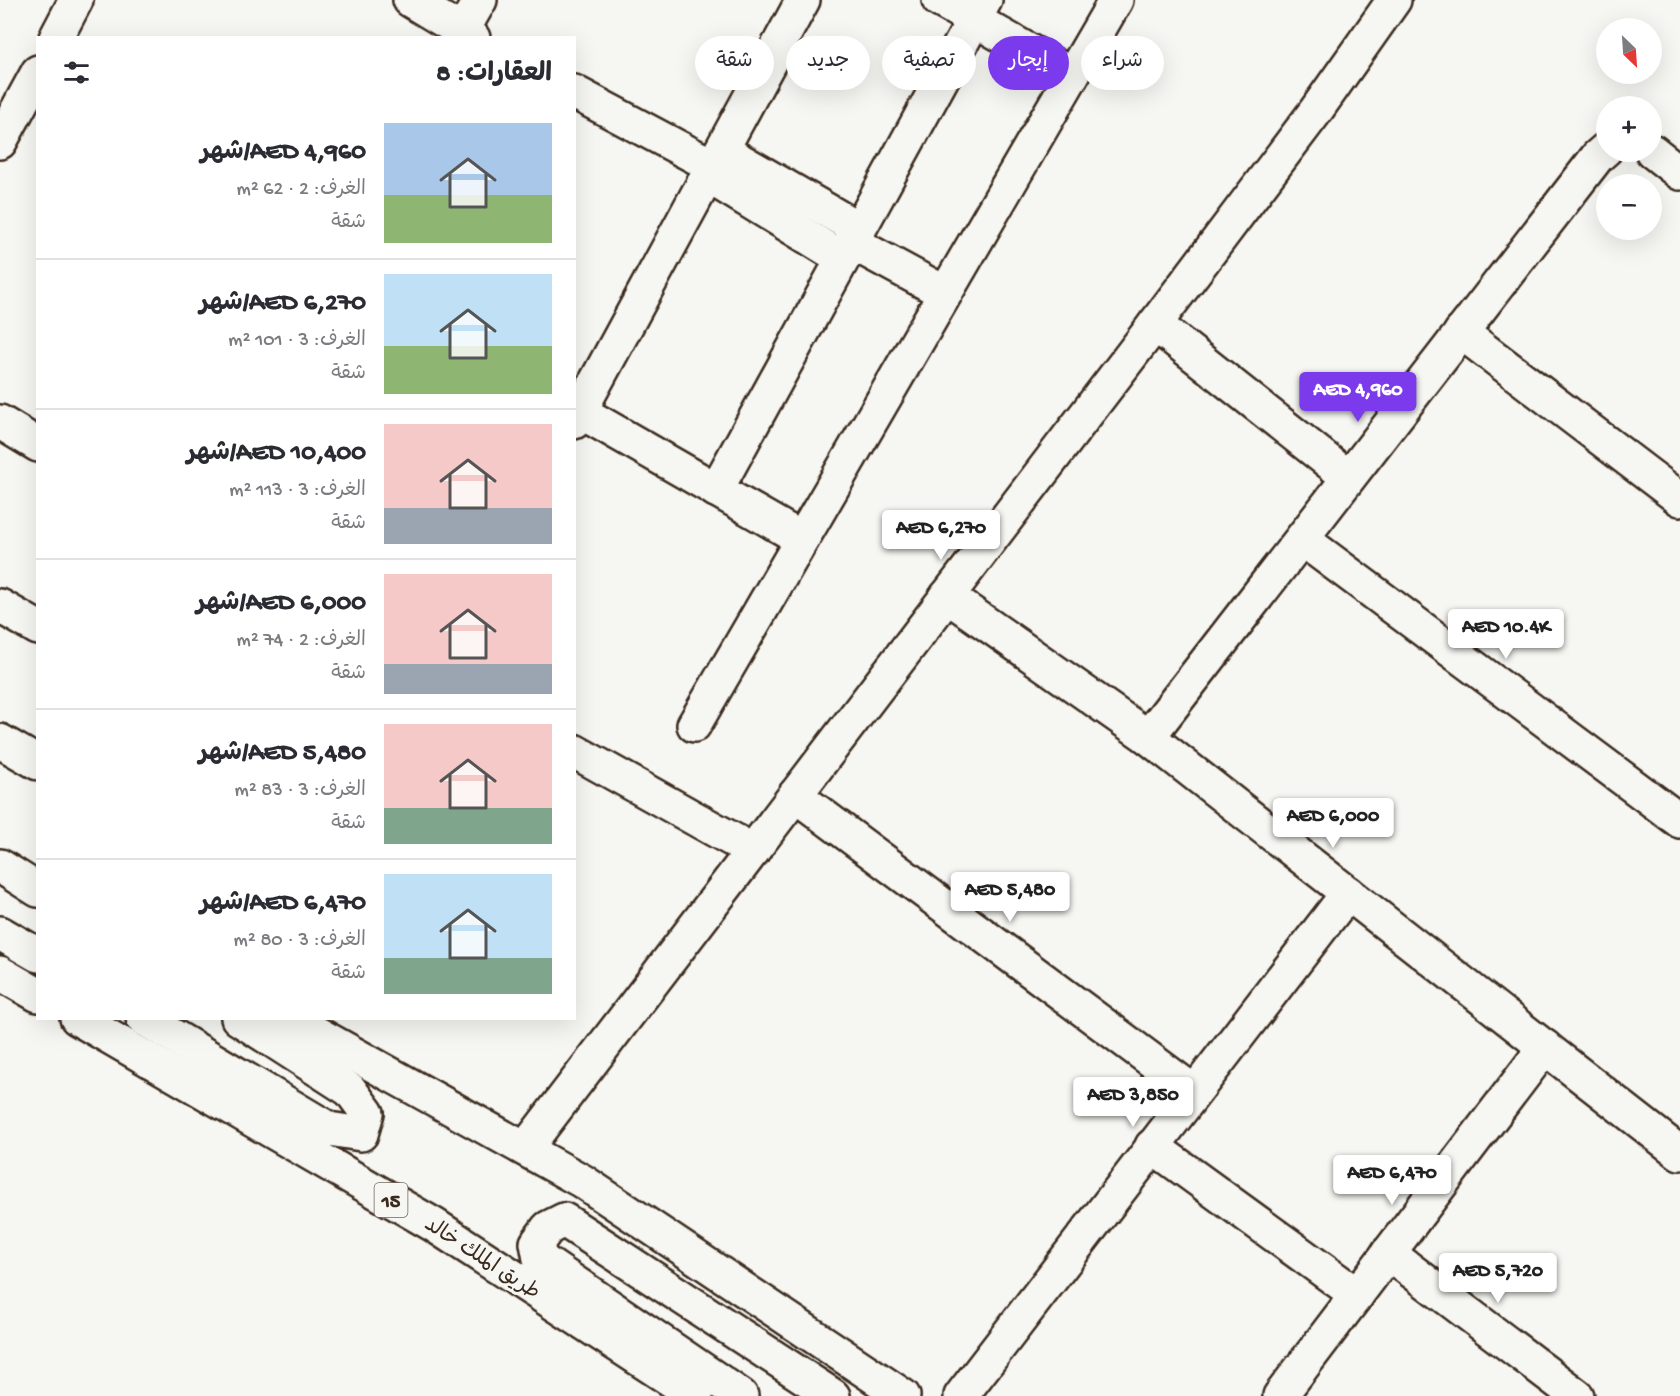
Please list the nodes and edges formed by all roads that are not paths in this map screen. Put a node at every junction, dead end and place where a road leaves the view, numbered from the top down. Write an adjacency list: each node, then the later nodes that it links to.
1 (76, 0): 9 (main road)
2 (410, 0): 10 (main road)
3 (480, 0): 10 (main road)
4 (803, 0): 17 (main road)
5 (939, 0): 8 (main road)
6 (1116, 0): 11 (main road)
7 (1394, 0): 21 (main road)
8 (980, 10): 11 (main road); 19 (main road)
9 (57, 36)
10 (464, 36)
11 (1072, 75): 20 (main road)
12 (33, 91): 14 (main road)
13 (576, 93): 17 (main road)
14 (0, 142)
15 (1596, 159): 22 (main road)
16 (1662, 159): 18 (main road)
17 (714, 164): 19 (main road); 23 (main road)
18 (1680, 173)
19 (851, 243): 20 (main road); 27 (main road)
20 (945, 293): 29 (main road)
21 (1155, 324): 26 (main road); 31 (main road)
22 (1461, 332): 26 (main road); 28 (main road)
23 (576, 414): 27 (main road)
24 (0, 422): 25 (main road)
25 (36, 444)
26 (1348, 477): 30 (main road)
27 (716, 490): 29 (main road)
28 (1680, 499)
29 (802, 539): 34 (main road)
30 (1302, 539): 35 (main road); 40 (main road)
31 (947, 596): 35 (main road); 39 (main road)
32 (0, 606): 33 (main road)
33 (36, 627)
34 (694, 725)
35 (1148, 737): 46 (main road)
36 (0, 741): 38 (main road)
37 (576, 752): 41 (main road)
38 (36, 762)
39 (795, 795): 41 (main road); 56 (main road)
40 (1680, 821)
41 (753, 851): 58 (main road)
42 (0, 858): 44 (main road)
43 (0, 866): 45 (main road)
44 (36, 878)
45 (36, 889)
46 (1347, 892): 55 (main road); 56 (main road)
47 (0, 933): 48 (main road)
48 (36, 954)
49 (0, 973): 50 (main road)
50 (36, 994)
51 (80, 1020): 62 (main road, طريق الملك خالد / 15)
52 (146, 1020): 53 (main road)
53 (241, 1020)
54 (293, 1020): 58 (main road)
55 (1545, 1047): 59 (main road); 60 (main road)
56 (1194, 1092): 57 (main road)
57 (1152, 1146): 61 (main road); 66 (main road)
58 (525, 1149): 65 (main road)
59 (1680, 1153)
60 (1388, 1253): 61 (main road); 68 (main road)
61 (1357, 1295): 67 (main road)
62 (696, 1396)
63 (741, 1396): 64 (main road)
64 (833, 1396)
65 (903, 1396)
66 (961, 1396)
67 (1280, 1396)
68 (1577, 1396)

